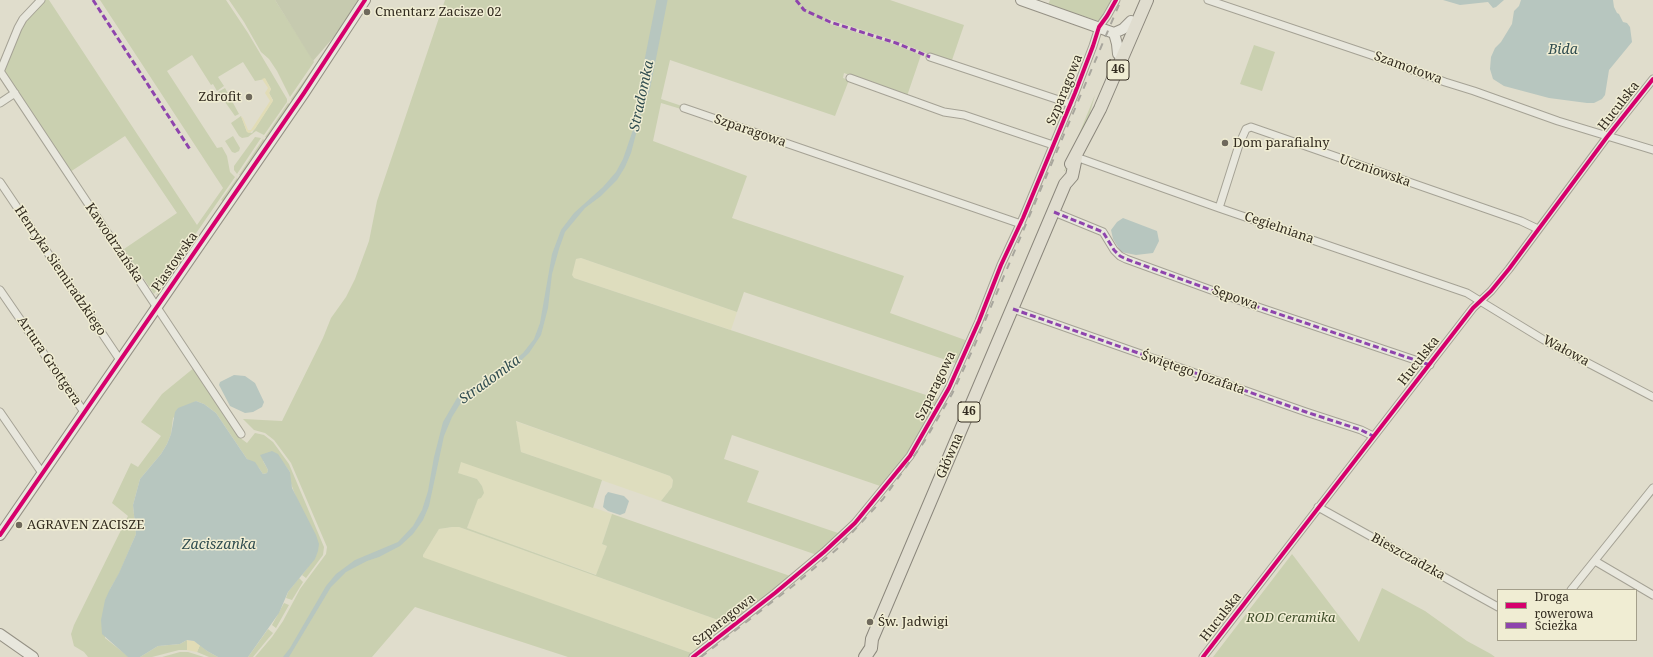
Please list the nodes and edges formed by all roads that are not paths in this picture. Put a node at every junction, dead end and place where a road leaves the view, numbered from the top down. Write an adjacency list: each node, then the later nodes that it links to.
1 (41, 0): 13 (street)
2 (365, 0): 32 (street, Piastowska)
3 (1021, 0): 9 (street)
4 (1116, 0): 9 (street, Szparagowa)
5 (1140, 0): 8 (main road, Główna / 46)
6 (1147, 0): 20 (main road, Główna / 46)
7 (1208, 0): 21 (street, Szamotowa)
8 (1132, 20): 10 (street); 11 (main road, Główna / 46)
9 (1099, 27): 10 (street); 18 (street, Szparagowa)
10 (1114, 33): 11 (street)
11 (1118, 54): 20 (main road, Główna / 46)
12 (930, 57): 18 (street, Szparagowa)
13 (0, 72): 16 (street, Kawodrzańska)
14 (850, 78): 22 (street, Szparagowa)
15 (1653, 80): 21 (street, Huculska)
16 (15, 93): 17 (street); 32 (street, Kawodrzańska)
17 (0, 103)
18 (1071, 104): 22 (street, Szparagowa)
19 (684, 108): 28 (street, Szparagowa)
20 (1085, 138): 24 (main road, Główna / 46)
21 (1607, 138): 23 (street, Szamotowa); 29 (street, Huculska)
22 (1053, 145): 28 (street, Szparagowa)
23 (1653, 150)
24 (1076, 157): 26 (street, Cegielniana); 27 (main road, Główna / 46)
25 (0, 182): 34 (street, Henryka Siemiradzkiego)
26 (1219, 208): 29 (street, Uczniowska); 31 (street, Cegielniana)
27 (1054, 212): 33 (main road, Główna / 46); 35 (street, Sępowa)
28 (1020, 224): 52 (street, Szparagowa)
29 (1538, 229): 31 (street, Huculska)
30 (0, 290): 38 (street, Artura Grottgera)
31 (1481, 301): 35 (street, Huculska); 36 (street, Wałowa)
32 (157, 306): 34 (street, Piastowska); 39 (street, Kawodrzańska)
33 (1012, 309): 40 (street, Świętego Jozafata); 50 (main road, Główna / 46)
34 (120, 360): 38 (street, Piastowska)
35 (1430, 365): 40 (street, Huculska)
36 (1653, 397)
37 (0, 412): 41 (street)
38 (84, 412): 41 (street, Piastowska)
39 (241, 434)
40 (1373, 436): 43 (street, Huculska)
41 (42, 473): 44 (street, Piastowska)
42 (1653, 488): 45 (street)
43 (1318, 507): 48 (street, Bieszczadzka); 55 (street, Huculska)
44 (0, 535)
45 (1594, 561): 46 (street); 47 (street)
46 (1572, 589)
47 (1653, 595)
48 (1497, 606)
49 (0, 634): 51 (street)
50 (872, 639): 53 (main road, Główna / 46); 54 (main road, Główna / 46)
51 (33, 657)
52 (693, 657)
53 (857, 657)
54 (865, 657)
55 (1203, 657)

